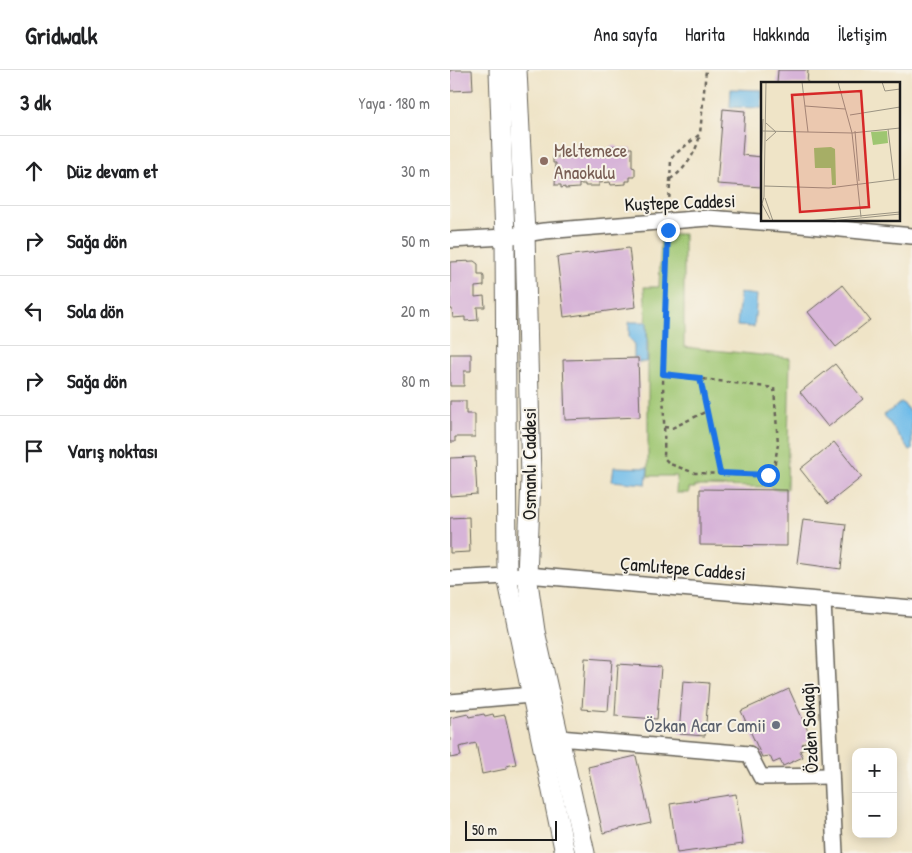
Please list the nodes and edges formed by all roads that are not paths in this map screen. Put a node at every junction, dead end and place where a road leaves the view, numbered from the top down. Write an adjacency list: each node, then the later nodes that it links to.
1 (498, 70): 5 (main road, Osmanlı Caddesi)
2 (517, 70): 3 (main road, Osmanlı Caddesi)
3 (525, 233): 4 (street, Kuştepe Caddesi); 5 (street, Kuştepe Caddesi); 7 (main road, Osmanlı Caddesi)
4 (912, 236)
5 (505, 237): 6 (street, Kuştepe Caddesi); 8 (main road, Osmanlı Caddesi)
6 (450, 240)
7 (527, 575): 8 (street, Çamlıtepe Caddesi); 10 (street, Çamlıtepe Caddesi); 14 (main road, Osmanlı Caddesi)
8 (507, 577): 9 (street, Çamlıtepe Caddesi); 12 (main road, Osmanlı Caddesi)
9 (450, 579)
10 (822, 601): 11 (street, Çamlıtepe Caddesi); 15 (street, Özden Sokağı)
11 (912, 608)
12 (531, 695): 13 (street); 16 (main road, Osmanlı Caddesi)
13 (450, 702)
14 (559, 738): 15 (street); 17 (main road, Osmanlı Caddesi)
15 (831, 776): 18 (street, Özden Sokağı)
16 (565, 853)
17 (585, 853)
18 (835, 853)

